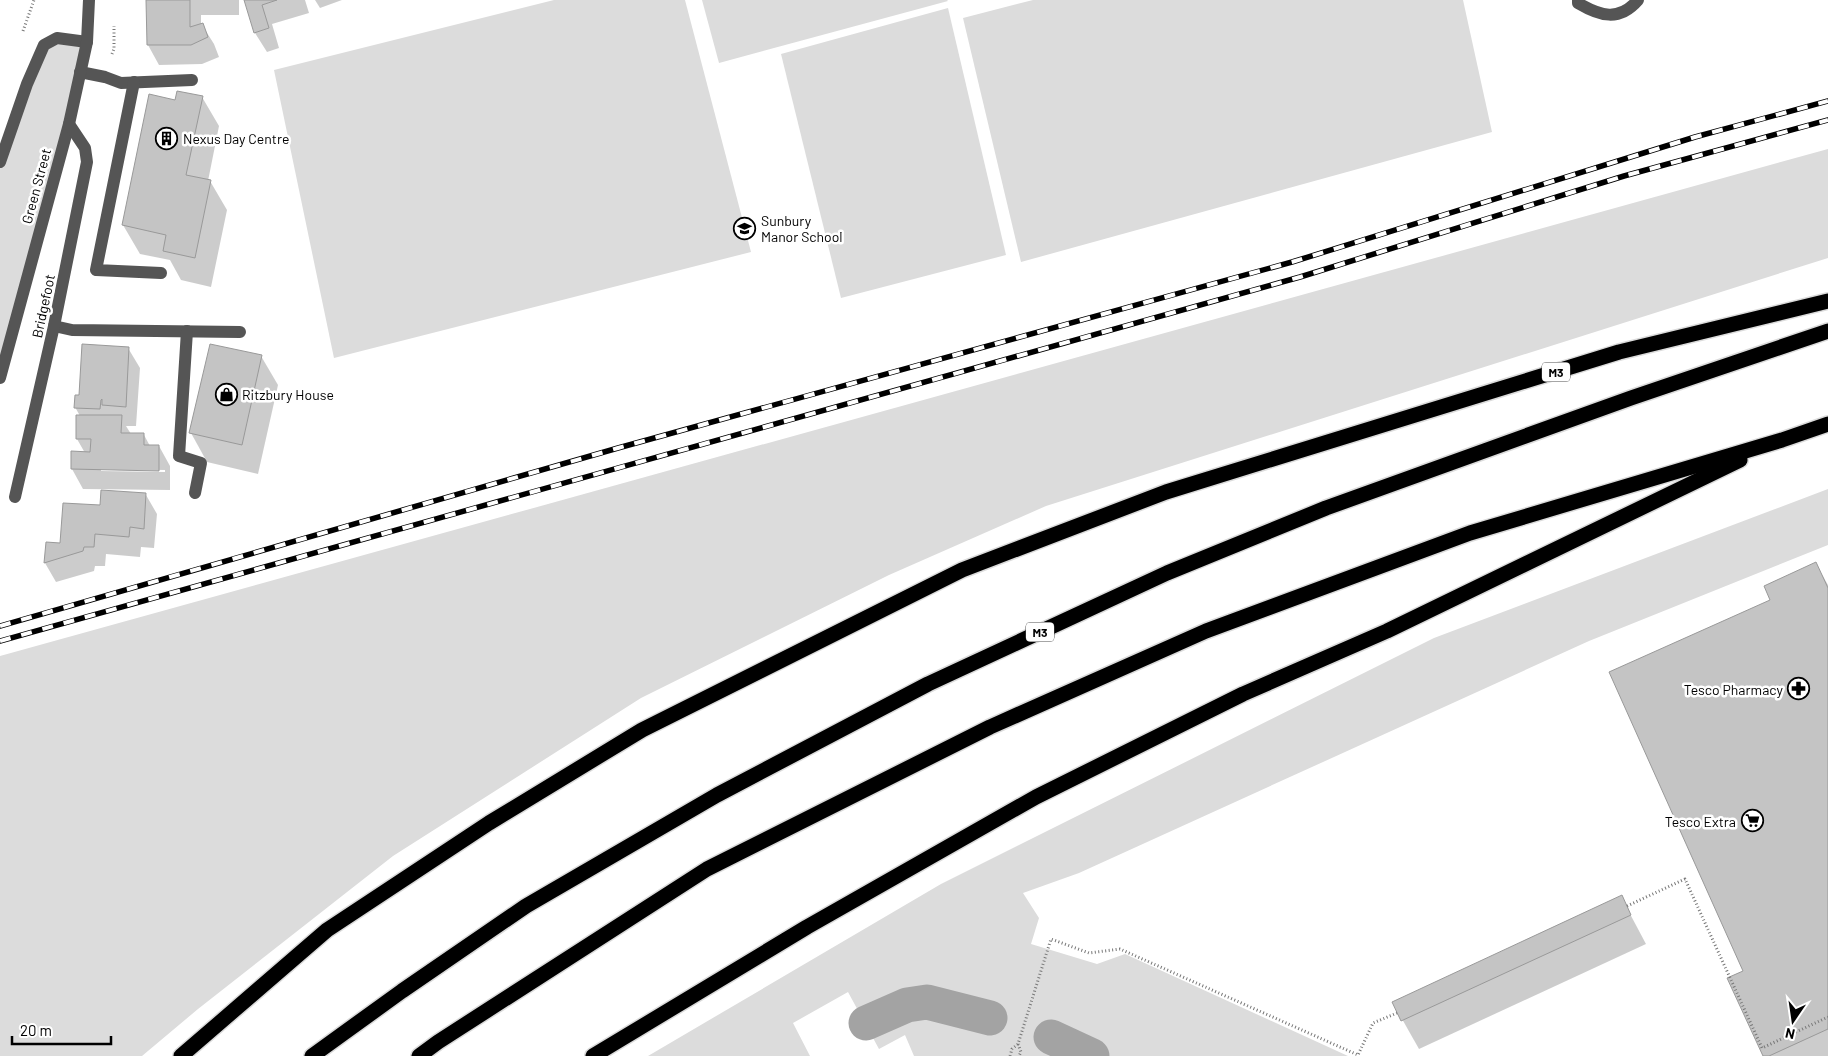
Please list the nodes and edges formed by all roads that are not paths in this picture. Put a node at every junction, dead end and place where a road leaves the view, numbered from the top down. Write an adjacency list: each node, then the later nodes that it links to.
1 (89, 0): 4 (street, Green Street)
2 (1578, 0): 3 (street)
3 (1638, 0)
4 (87, 42): 5 (street, Green Street); 9 (street)
5 (80, 72): 7 (street); 8 (street, Green Street)
6 (192, 80): 7 (street)
7 (134, 82): 10 (street)
8 (69, 124): 12 (street, Bridgefoot); 16 (street, Green Street)
9 (0, 162)
10 (162, 273)
11 (1828, 301): 21 (highway, M3)
12 (54, 326): 13 (street); 20 (street, Bridgefoot)
13 (187, 331): 15 (street); 19 (street)
14 (1828, 331): 22 (highway, M3)
15 (240, 332)
16 (0, 378)
17 (1828, 424): 18 (highway)
18 (1782, 440): 23 (highway); 24 (highway)
19 (195, 493)
20 (15, 497)
21 (181, 1056)
22 (312, 1056)
23 (419, 1056)
24 (593, 1056)

